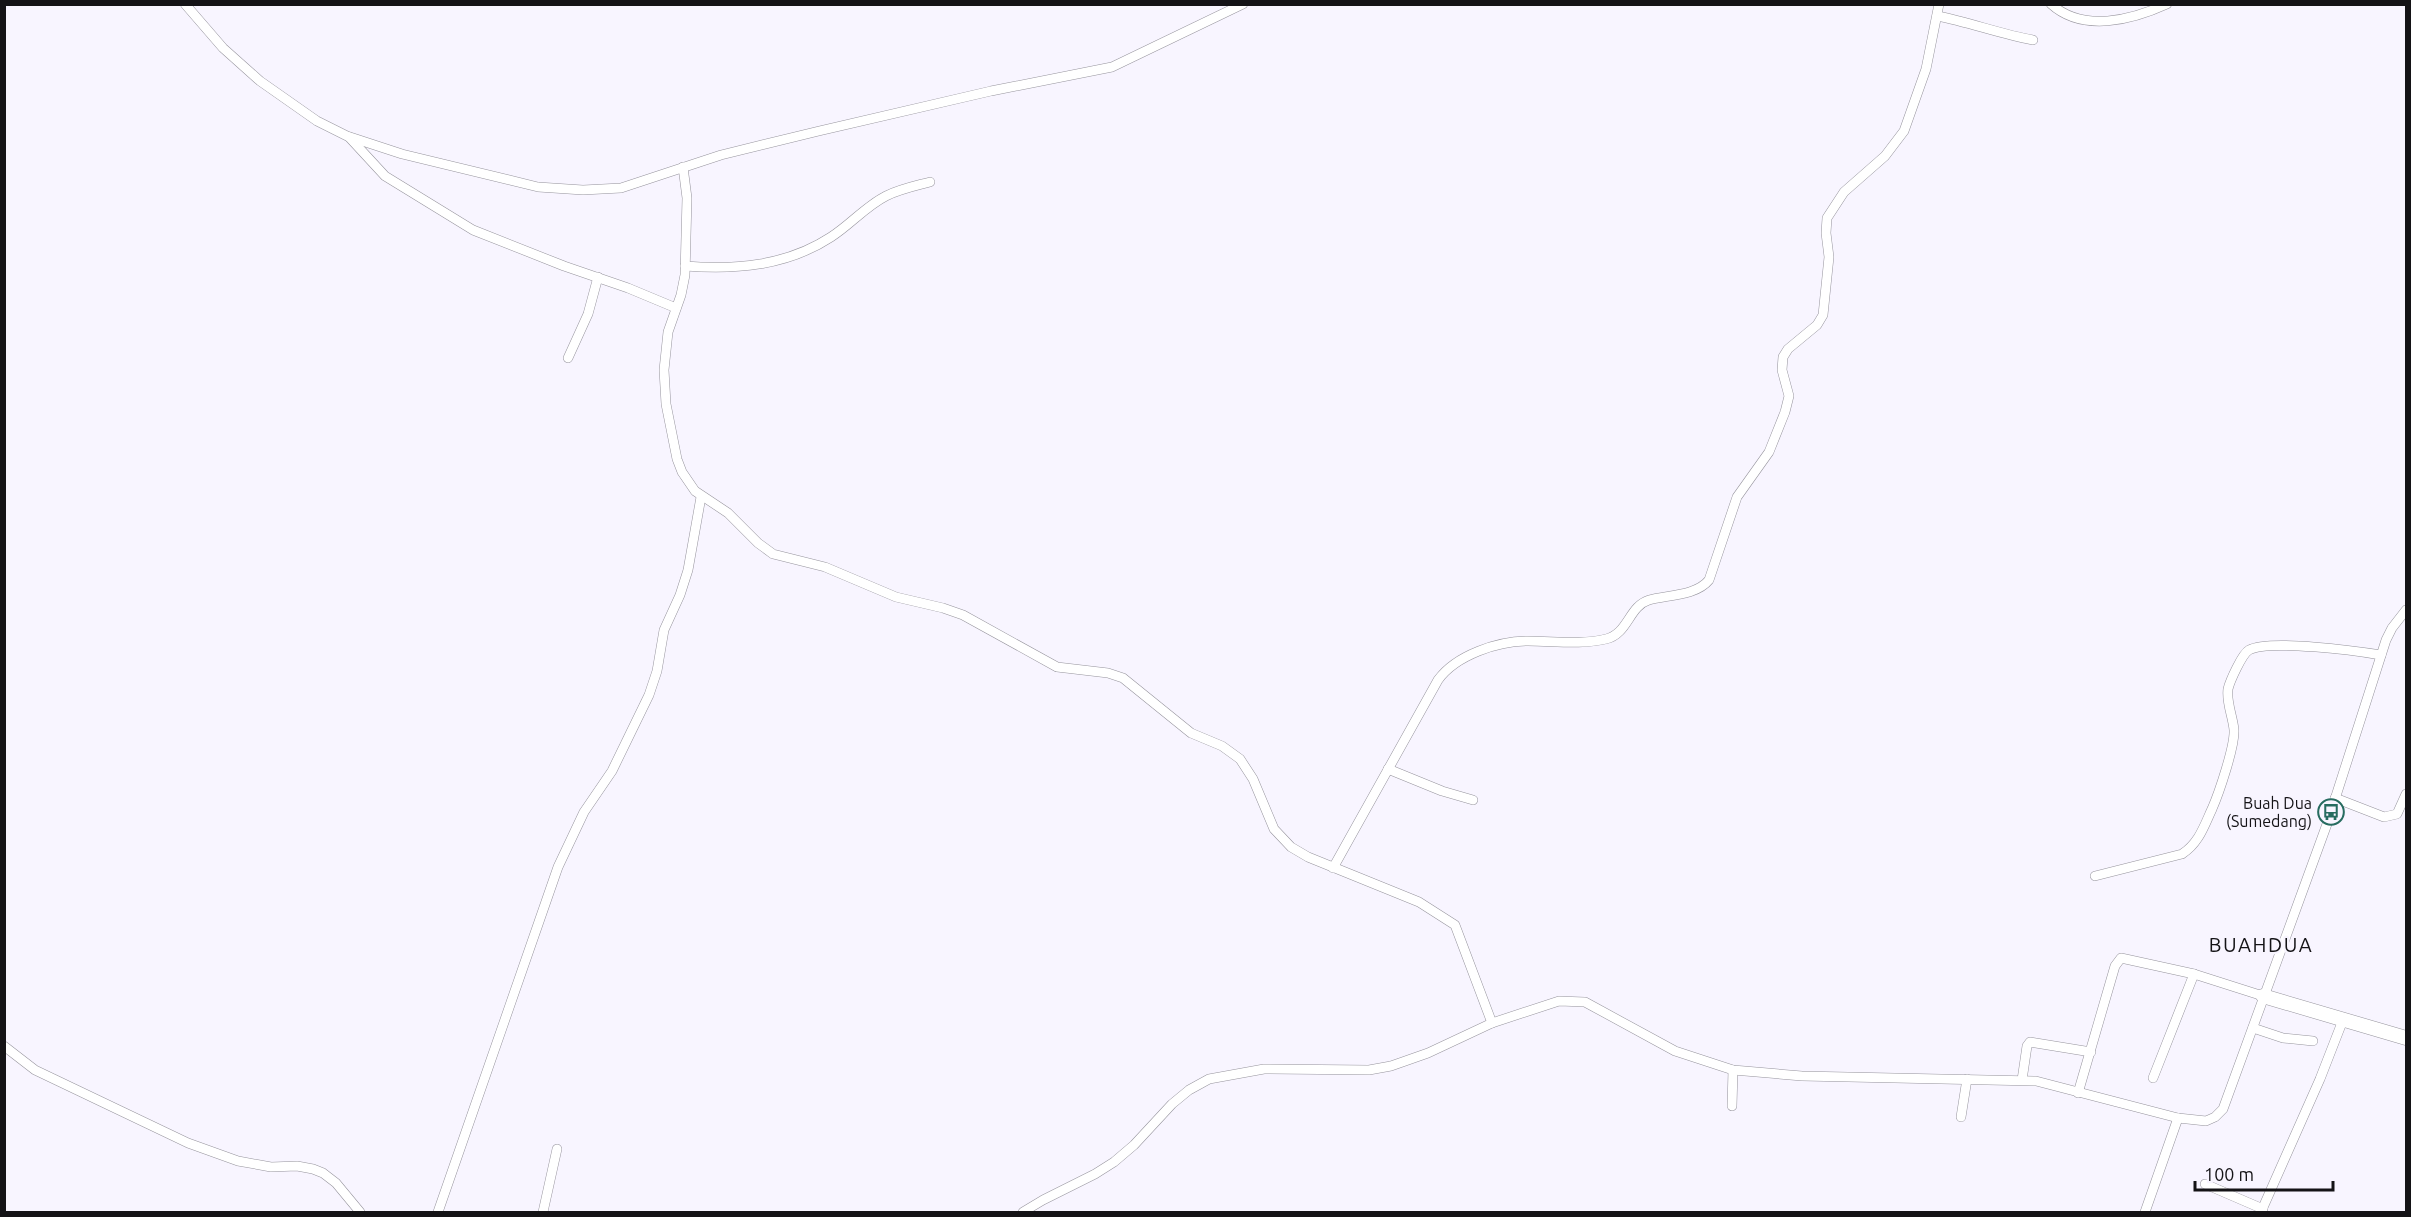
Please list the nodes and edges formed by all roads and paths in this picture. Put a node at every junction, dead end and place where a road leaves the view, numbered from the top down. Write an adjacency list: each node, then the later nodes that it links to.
1 (185, 4): 8 (street)
2 (1242, 4): 9 (street)
3 (1939, 4): 6 (street)
4 (2051, 4): 5 (street)
5 (2167, 4)
6 (1937, 16): 7 (street); 18 (street)
7 (2032, 40)
8 (348, 136): 9 (street); 12 (street)
9 (683, 167): 11 (street)
10 (930, 182): 11 (street)
11 (685, 266): 13 (street)
12 (598, 277): 13 (street); 14 (street)
13 (676, 308): 15 (street)
14 (568, 358)
15 (701, 497): 22 (street); 45 (street)
16 (2406, 610): 17 (street)
17 (2381, 655): 20 (street); 23 (street)
18 (1388, 769): 21 (street); 22 (street)
19 (2406, 794): 20 (street)
20 (2335, 798): 25 (street)
21 (1473, 800)
22 (1333, 868): 27 (street)
23 (2095, 876)
24 (2194, 974): 25 (street); 32 (street); 34 (street)
25 (2264, 996): 26 (street); 28 (street)
26 (2343, 1020): 29 (street); 43 (street)
27 (1492, 1023): 33 (street); 47 (street)
28 (2253, 1028): 30 (street); 40 (street)
29 (2406, 1038)
30 (2313, 1041)
31 (4, 1046): 44 (street)
32 (2091, 1052): 36 (street); 37 (street)
33 (1733, 1070): 35 (street); 38 (street)
34 (2153, 1078)
35 (1967, 1079): 36 (street); 39 (street)
36 (2022, 1080): 37 (street)
37 (2078, 1093): 40 (street)
38 (1732, 1106)
39 (1961, 1117)
40 (2178, 1118): 48 (street)
41 (557, 1149): 46 (street)
42 (2205, 1184): 43 (street)
43 (2262, 1211)
44 (360, 1212)
45 (438, 1212)
46 (543, 1212)
47 (1023, 1212)
48 (2145, 1212)

